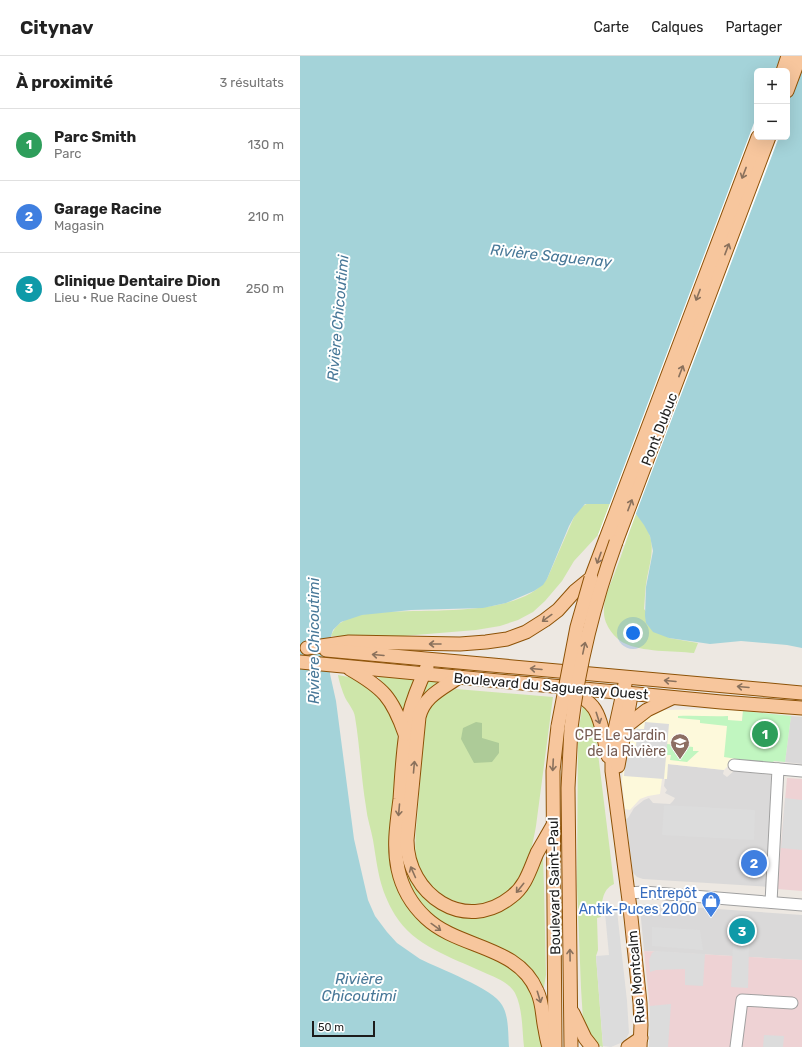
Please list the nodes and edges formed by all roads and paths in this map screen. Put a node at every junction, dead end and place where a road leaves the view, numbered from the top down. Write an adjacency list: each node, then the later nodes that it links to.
1 (788, 56): 3 (main road)
2 (800, 56): 4 (main road)
3 (784, 68)
4 (790, 83)
5 (757, 140): 7 (main road, Pont Dubuc, one-way to 7)
6 (769, 140): 21 (main road, Pont Dubuc, one-way to 6, bridge)
7 (592, 578): 8 (main road, one-way to 8); 21 (main road, Pont Dubuc, bridge)
8 (348, 647): 9 (main road, Boulevard du Saguenay Ouest); 10 (main road, Boulevard du Saguenay Ouest, one-way to 8)
9 (304, 648)
10 (431, 660): 13 (main road); 15 (main road, Boulevard du Saguenay Ouest, one-way to 10)
11 (300, 662): 12 (main road, Boulevard du Saguenay Ouest)
12 (346, 666): 13 (main road, Boulevard du Saguenay Ouest); 23 (main road)
13 (424, 674): 14 (main road, Boulevard du Saguenay Ouest); 23 (main road)
14 (458, 677): 16 (main road, Boulevard du Saguenay Ouest); 29 (main road, one-way to 14)
15 (629, 677): 17 (main road, Rue Montcalm); 18 (main road, Boulevard du Saguenay Ouest, one-way to 15)
16 (567, 687): 17 (main road, Boulevard du Saguenay Ouest); 26 (main road, one-way to 26)
17 (628, 693): 19 (main road, Boulevard du Saguenay Ouest); 22 (main road, Rue Montcalm); 26 (main road, Rue Montcalm)
18 (802, 693)
19 (674, 697): 20 (main road, Boulevard du Saguenay Ouest); 22 (main road)
20 (802, 708)
21 (564, 727): 29 (main road, Boulevard Saint-Paul, one-way to 29); 34 (main road, Boulevard Saint-Paul, one-way to 21)
22 (625, 727): 28 (main road, Rue Montcalm)
23 (406, 738): 37 (main road, one-way to 37)
24 (734, 765): 25 (street)
25 (778, 769): 27 (street); 31 (street)
26 (612, 771): 28 (main road, Rue Montcalm)
27 (802, 771)
28 (615, 787): 30 (main road, Rue Montcalm)
29 (552, 827): 38 (main road, Boulevard Saint-Paul)
30 (628, 893): 31 (street); 35 (main road, Rue Montcalm)
31 (771, 902): 32 (street)
32 (802, 904)
33 (792, 1003): 41 (street)
34 (571, 1008): 36 (main road, Boulevard Saint-Paul); 39 (main road)
35 (641, 1042): 40 (main road)
36 (572, 1046)
37 (549, 1047)
38 (556, 1047)
39 (592, 1047)
40 (628, 1047)
41 (736, 1047)

